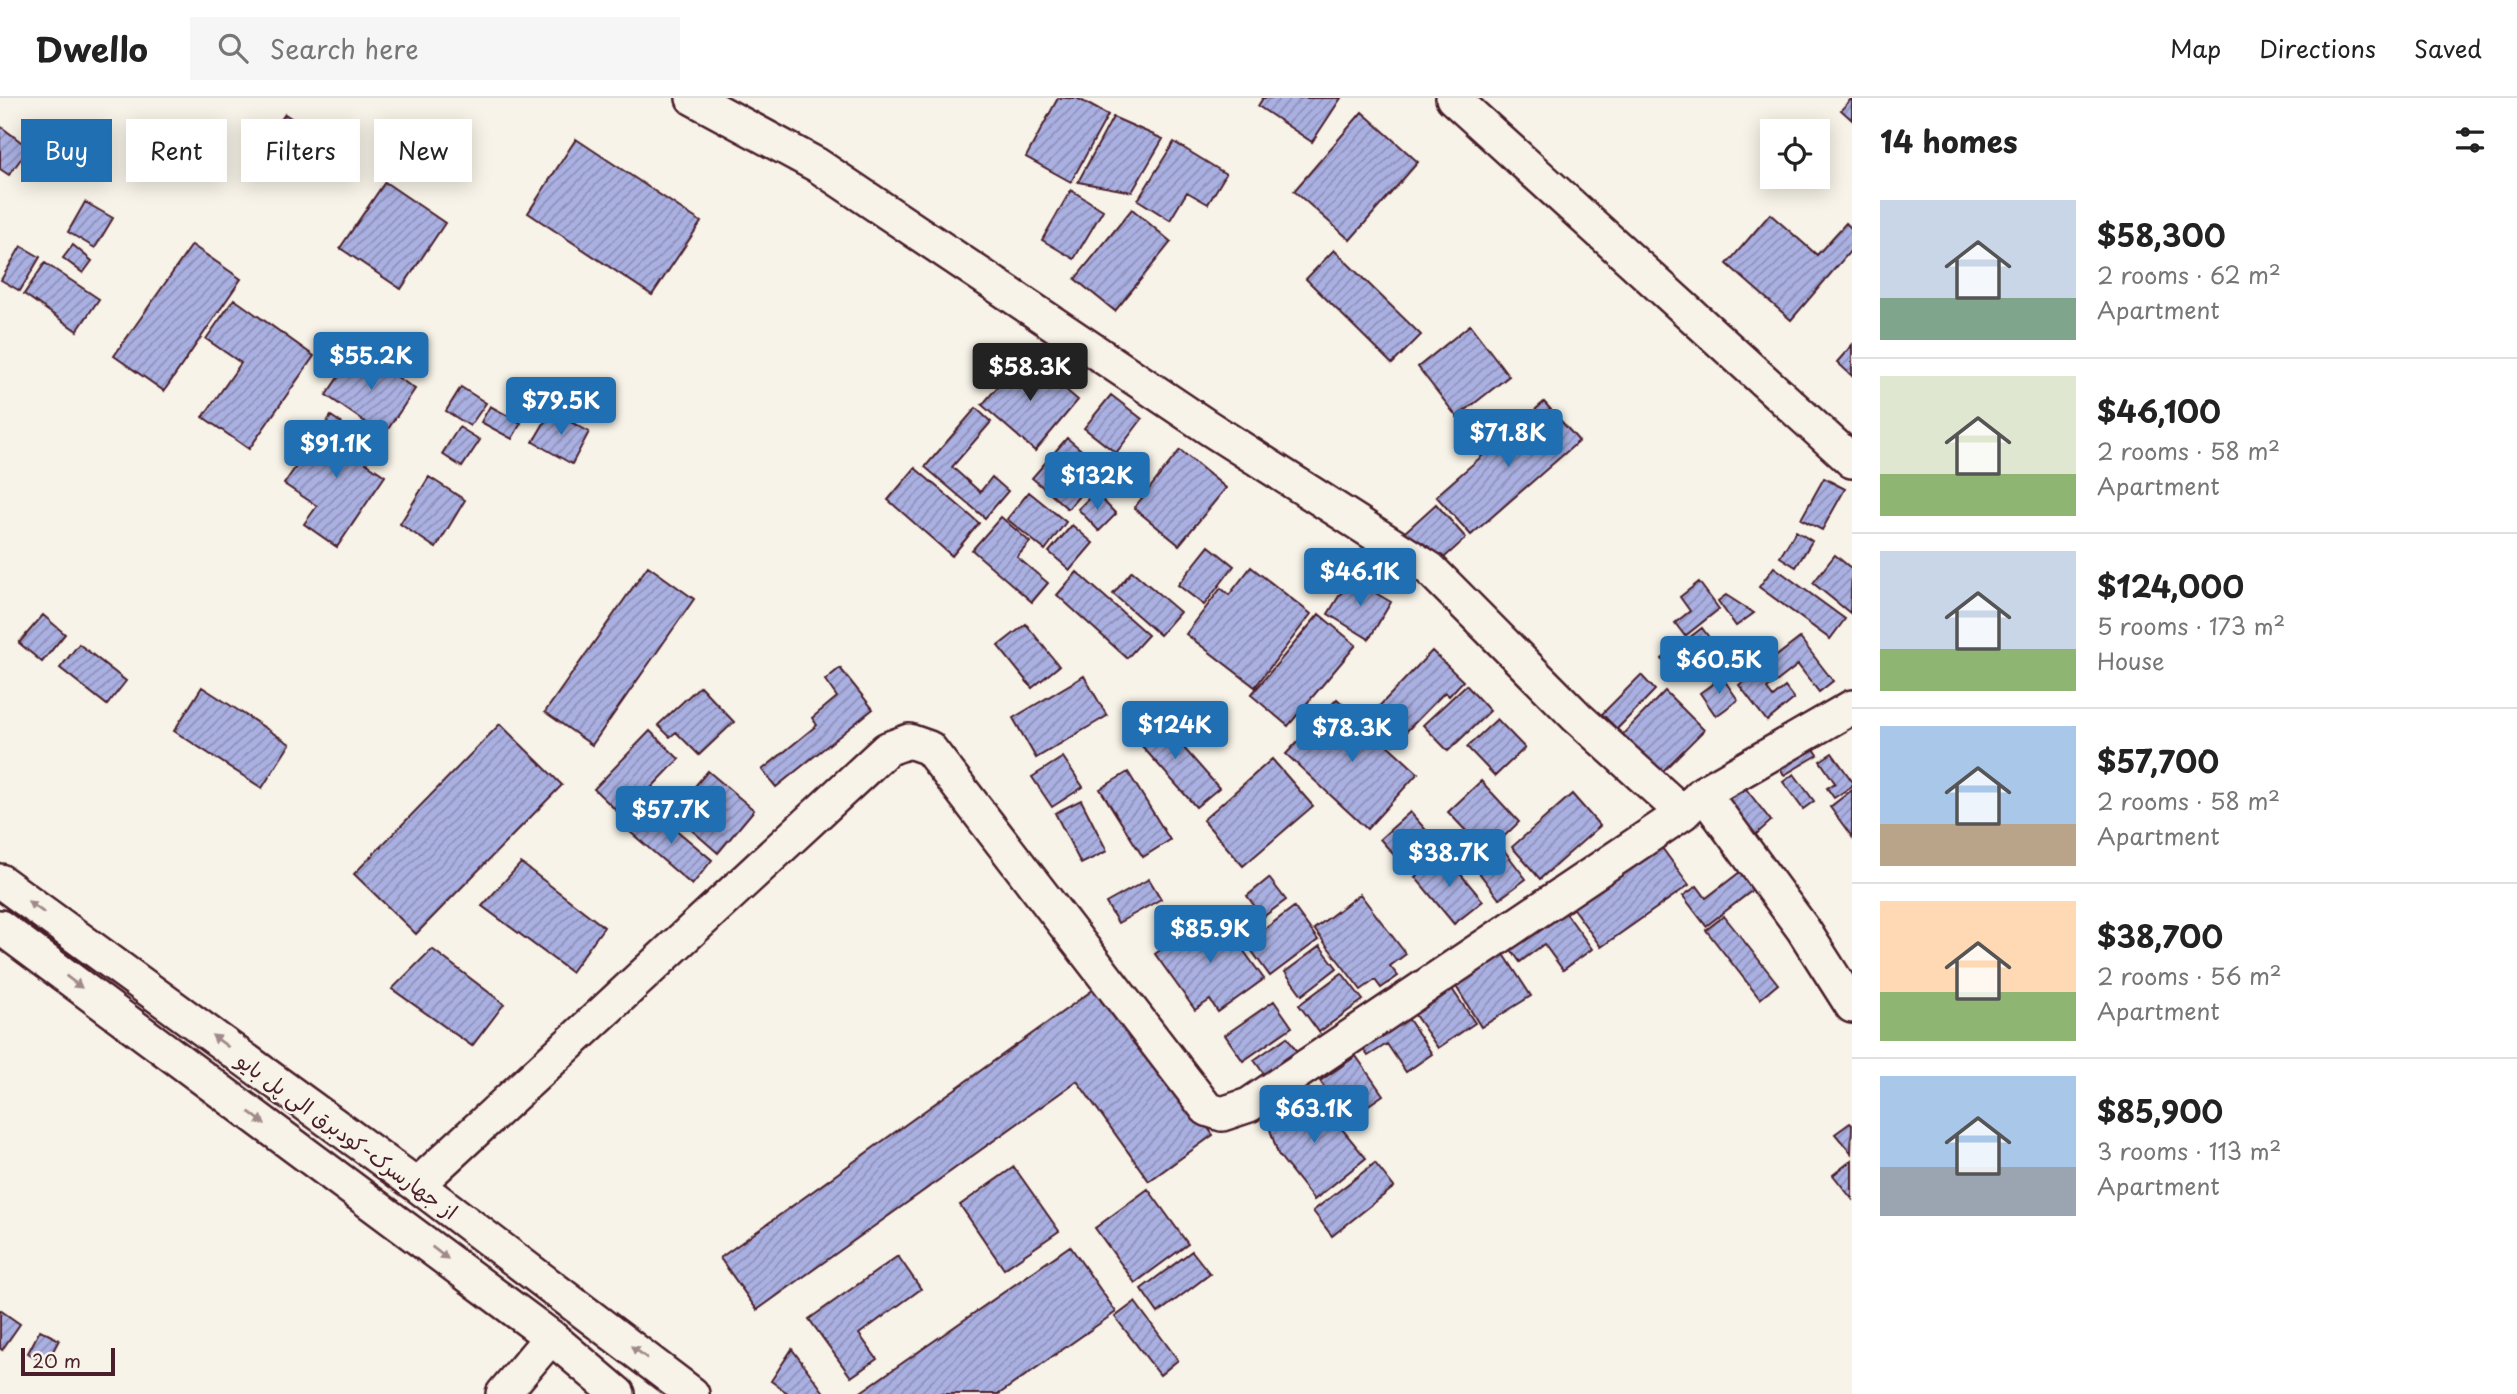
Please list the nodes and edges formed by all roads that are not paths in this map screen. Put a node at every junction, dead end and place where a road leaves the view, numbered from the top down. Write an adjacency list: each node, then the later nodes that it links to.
1 (693, 98): 5 (street)
2 (1453, 98): 3 (street)
3 (1852, 461)
4 (1852, 707): 5 (street)
5 (1693, 803): 8 (street); 9 (street)
6 (0, 881): 9 (street, از جهارسرک-کودبرق الی پل بایو, one-way to 6)
7 (0, 927): 10 (street, از جهارسرک-کودبرق الی پل بایو, one-way to 10)
8 (1852, 1006)
9 (417, 1185): 13 (street, از جهارسرک-کودبرق الی پل بایو, one-way to 9)
10 (551, 1337): 11 (street); 12 (street, از جهارسرک-کودبرق الی پل بایو)
11 (503, 1394)
12 (618, 1394)
13 (692, 1394)

